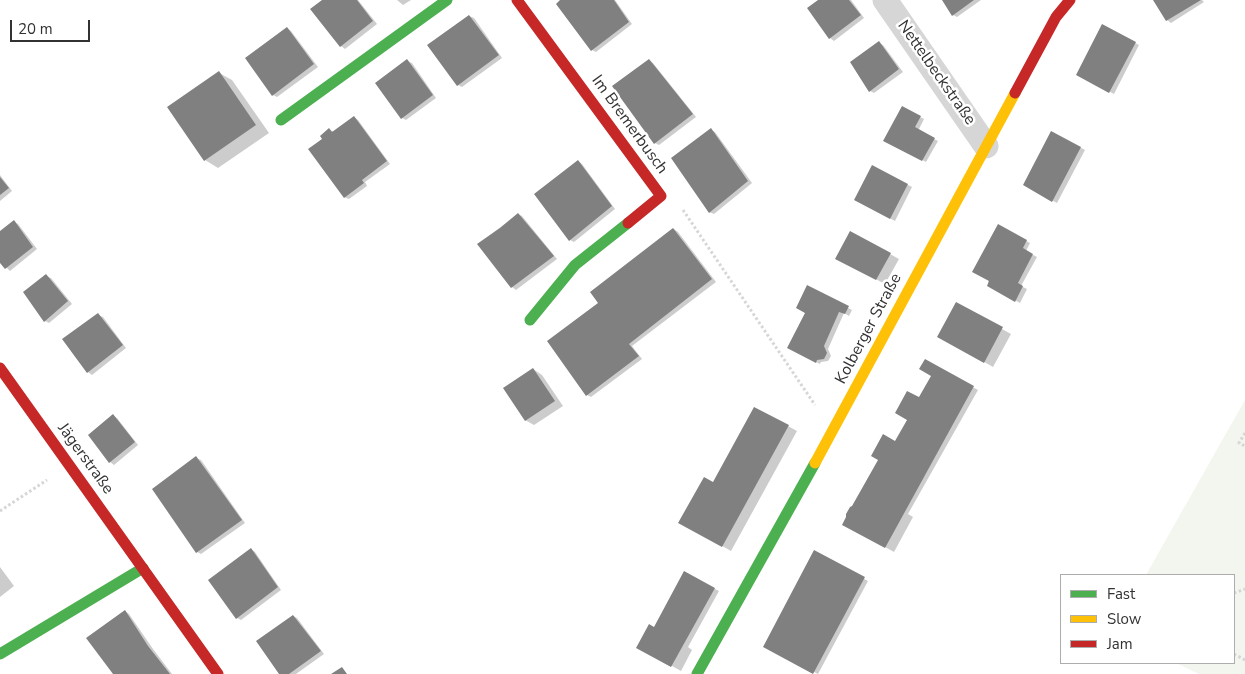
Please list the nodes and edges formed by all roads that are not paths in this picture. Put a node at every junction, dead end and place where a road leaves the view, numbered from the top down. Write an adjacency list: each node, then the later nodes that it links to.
1 (447, 0): 5 (street)
2 (517, 0): 7 (street, Im Bremerbusch)
3 (886, 0): 6 (street, Nettelbeckstraße)
4 (1070, 0): 6 (street, Kolberger Straße)
5 (281, 120)
6 (986, 146): 12 (street, Kolberger Straße)
7 (530, 320)
8 (0, 368): 9 (street, Jägerstraße)
9 (143, 568): 10 (street); 11 (street, Jägerstraße)
10 (0, 654)
11 (218, 674)
12 (697, 674)

